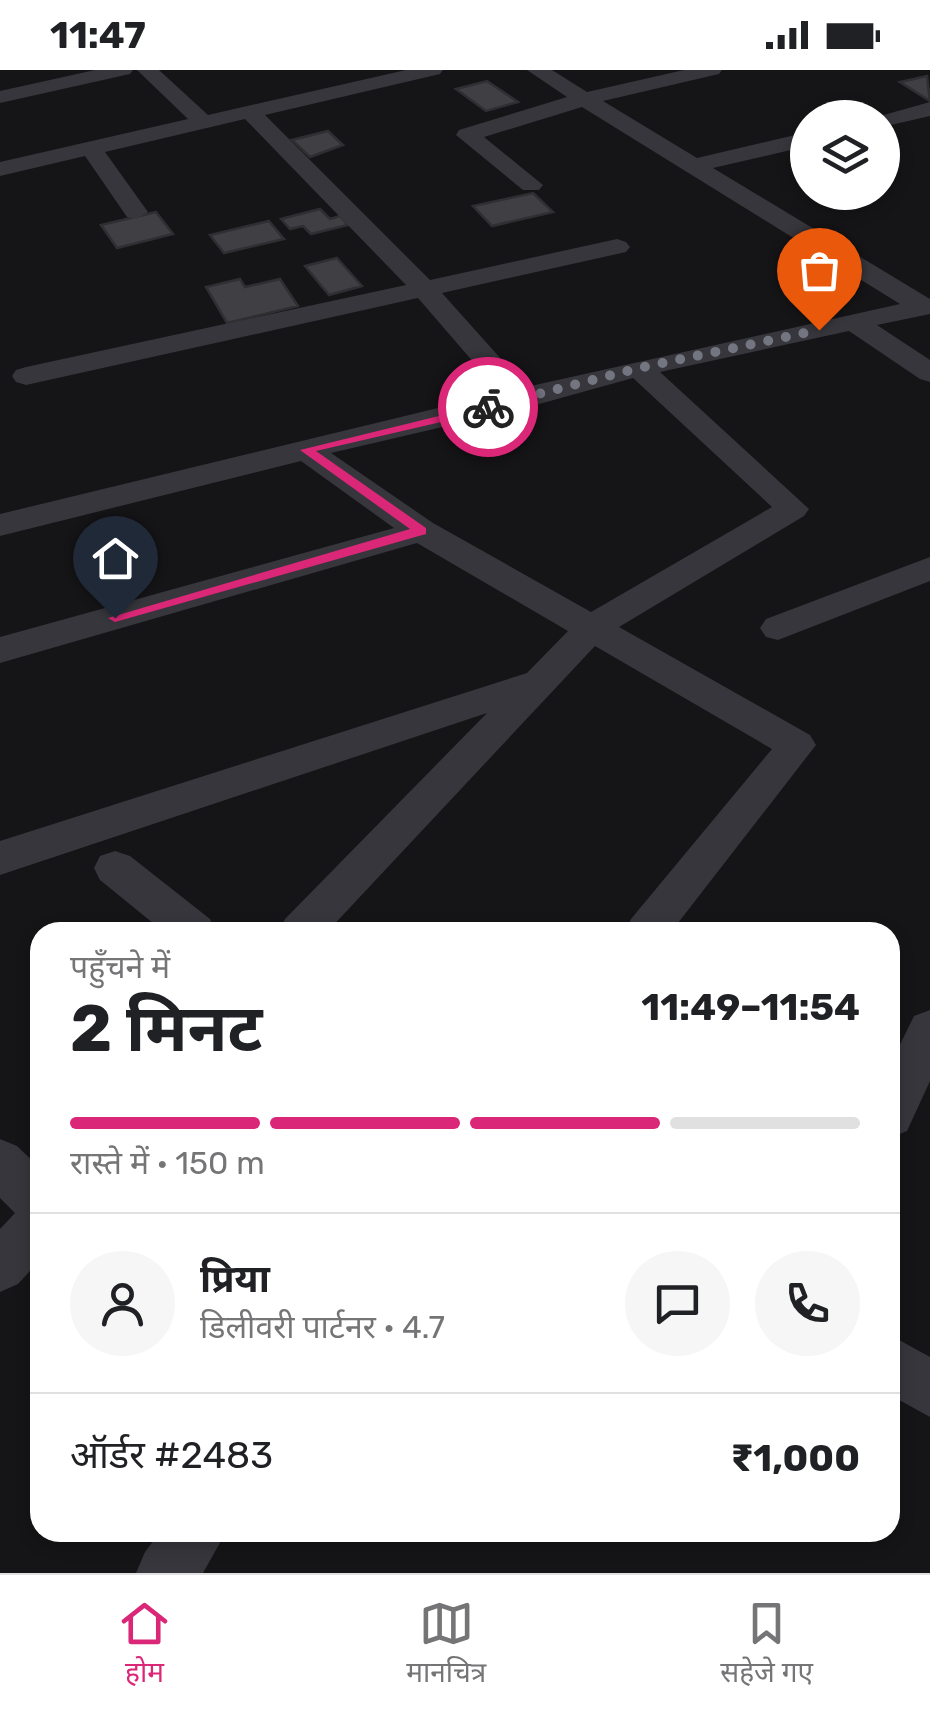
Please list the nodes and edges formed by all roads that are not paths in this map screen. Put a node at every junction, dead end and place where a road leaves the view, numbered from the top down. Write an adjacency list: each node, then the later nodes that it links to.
1 (123, 70): 6 (street)
2 (147, 70): 11 (street)
3 (433, 70): 9 (street)
4 (537, 70): 7 (street)
5 (712, 70): 7 (street)
6 (0, 97)
7 (587, 98): 14 (street); 16 (street)
8 (930, 109): 10 (street)
9 (248, 111): 11 (street); 19 (street)
10 (900, 116)
11 (204, 122): 13 (street)
12 (790, 143): 14 (street)
13 (91, 148): 15 (street); 17 (street)
14 (696, 166): 20 (street)
15 (0, 169)
16 (530, 184)
17 (136, 212)
18 (617, 248): 19 (street)
19 (424, 289): 24 (street); 25 (street)
20 (927, 308): 21 (street)
21 (855, 323): 22 (street); 23 (street)
22 (639, 368): 25 (street); 30 (street)
23 (930, 374)
24 (26, 376)
25 (522, 400): 26 (street)
26 (306, 450): 27 (street); 28 (street)
27 (0, 524)
28 (421, 531): 30 (street); 32 (street)
29 (930, 568): 31 (street)
30 (594, 626): 33 (street); 38 (street)
31 (778, 628)
32 (0, 650)
33 (541, 682): 34 (street); 37 (street)
34 (0, 858)
35 (114, 868): 36 (street)
36 (182, 922)
37 (310, 922)
38 (654, 922)
39 (930, 1032): 40 (street)
40 (900, 1094)
41 (0, 1163): 42 (street)
42 (30, 1193)
43 (30, 1234): 44 (street)
44 (0, 1266)
45 (900, 1369): 46 (street)
46 (930, 1390)
47 (189, 1542): 48 (street)
48 (166, 1573)

